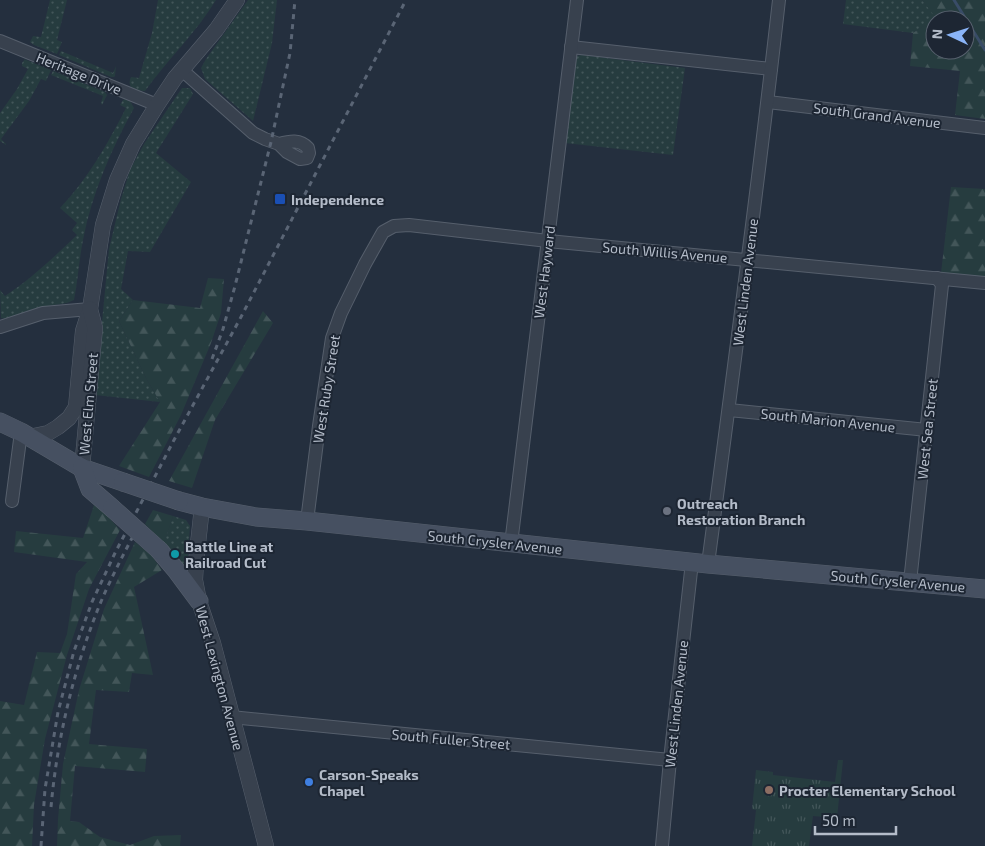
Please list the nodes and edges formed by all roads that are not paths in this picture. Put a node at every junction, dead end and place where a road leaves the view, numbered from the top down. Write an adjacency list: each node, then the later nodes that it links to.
1 (237, 0): 7 (street, West Elm Street)
2 (577, 0): 5 (street, West Hayward)
3 (779, 0): 6 (street, West Linden Avenue)
4 (0, 40): 9 (street, Heritage Drive)
5 (571, 47): 6 (street); 12 (street, West Hayward)
6 (771, 69): 8 (street, West Linden Avenue)
7 (183, 71): 9 (street, West Elm Street); 11 (street)
8 (768, 102): 10 (street, South Grand Avenue); 13 (street, West Linden Avenue)
9 (157, 104): 17 (street, West Elm Street)
10 (985, 128)
11 (279, 144)
12 (548, 241): 13 (street, South Willis Avenue); 14 (street, South Willis Avenue); 28 (street, West Hayward)
13 (748, 260): 15 (street, South Willis Avenue); 20 (street, West Linden Avenue)
14 (365, 264): 27 (street, West Ruby Street)
15 (936, 278): 16 (street, South Willis Avenue); 22 (street, West Sea Street)
16 (985, 283)
17 (90, 309): 18 (street); 19 (street, West Elm Street); 24 (street, West Elm Street)
18 (0, 326)
19 (76, 407): 23 (street, West Elm Street); 24 (street, West Elm Street)
20 (729, 410): 22 (street, South Marion Avenue); 29 (street, West Linden Avenue)
21 (0, 422): 23 (main road)
22 (927, 430): 30 (street, West Sea Street)
23 (25, 434): 24 (main road, South Crysler Avenue); 25 (street)
24 (82, 468): 26 (main road, South Crysler Avenue, bridge); 32 (main road, bridge)
25 (12, 501)
26 (202, 507): 27 (main road, South Crysler Avenue); 32 (street, West Lexington Avenue)
27 (307, 521): 28 (main road, South Crysler Avenue)
28 (511, 544): 29 (main road, South Crysler Avenue)
29 (700, 563): 30 (main road, South Crysler Avenue); 34 (street, West Linden Avenue)
30 (910, 582): 31 (main road, South Crysler Avenue)
31 (985, 589)
32 (199, 601): 33 (street, West Lexington Avenue)
33 (231, 717): 34 (street, South Fuller Street); 35 (street, West Lexington Avenue)
34 (670, 760): 36 (street, West Linden Avenue)
35 (266, 846)
36 (662, 846)

